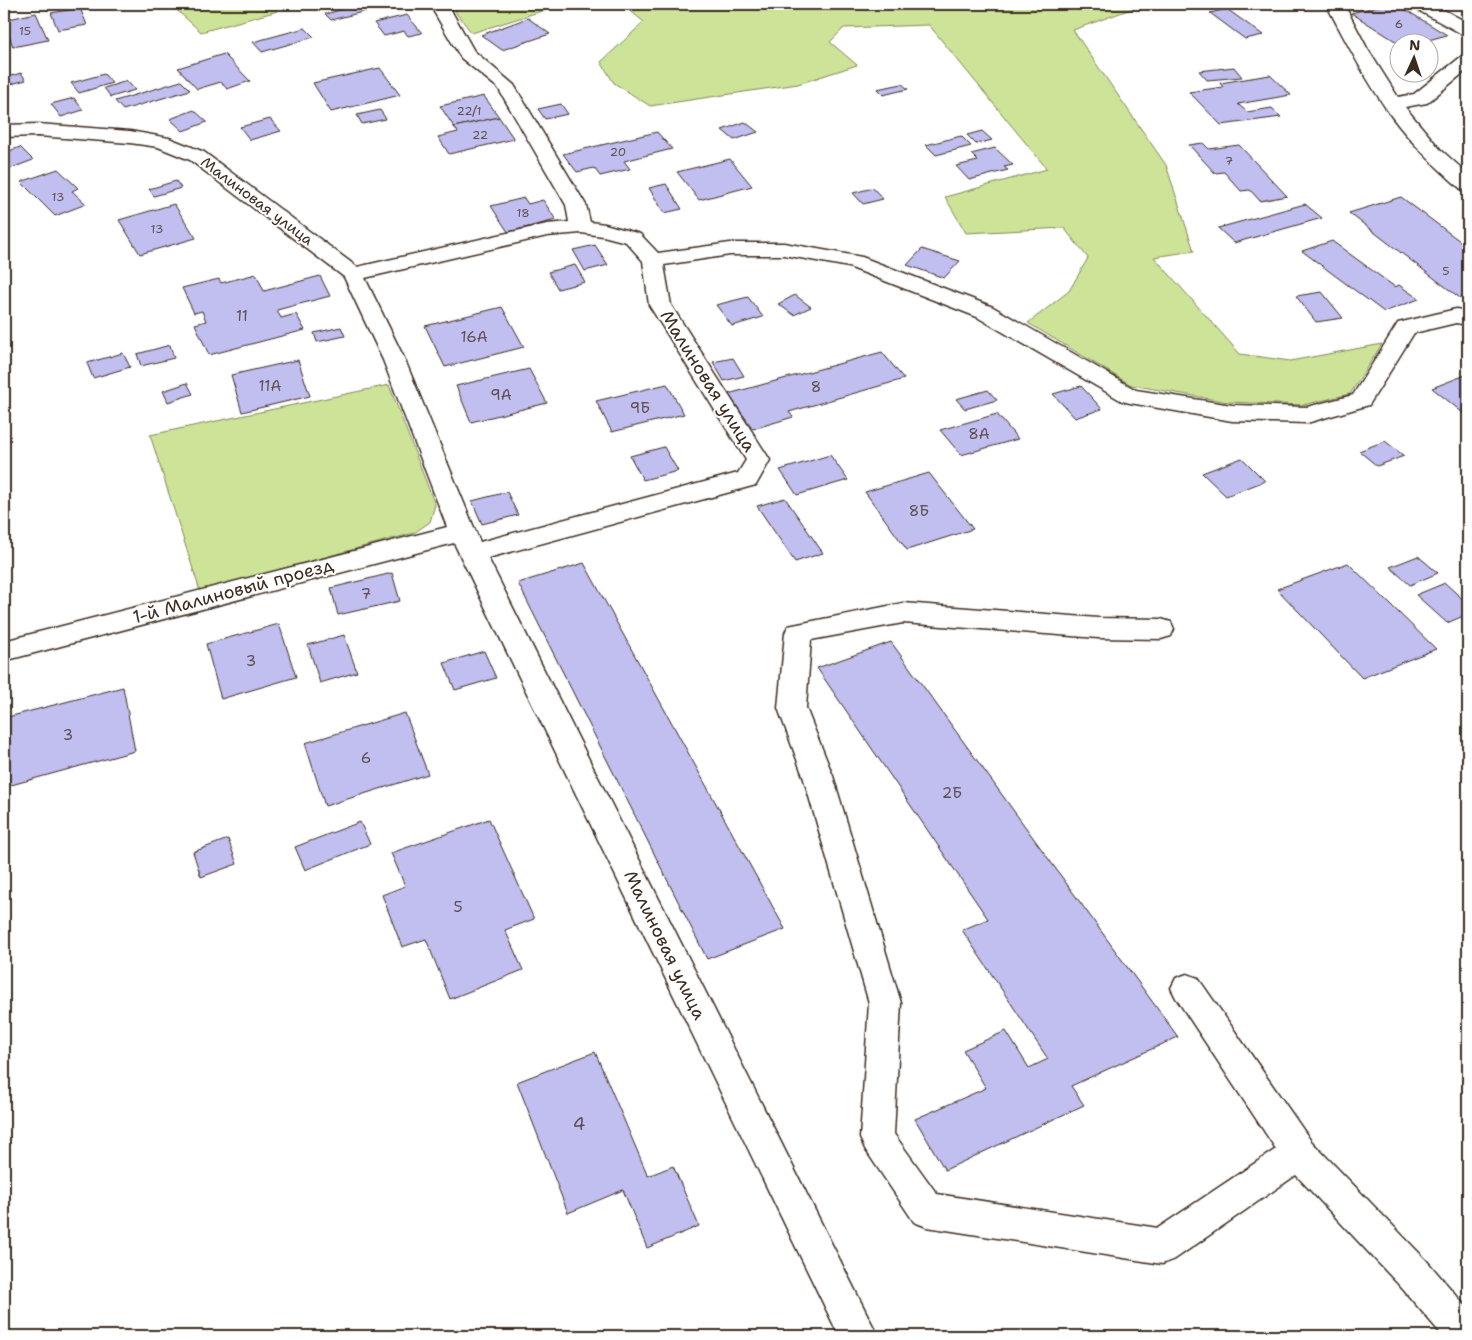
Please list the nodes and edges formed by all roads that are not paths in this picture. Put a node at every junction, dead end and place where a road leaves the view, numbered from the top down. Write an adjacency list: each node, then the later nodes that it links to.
1 (442, 4): 9 (street)
2 (1335, 4): 6 (street)
3 (1428, 5): 4 (street)
4 (1468, 30)
5 (1468, 60): 6 (street)
6 (1394, 102): 8 (street)
7 (4, 131): 11 (street, Малиновая улица)
8 (1468, 184)
9 (581, 228): 10 (street); 11 (street)
10 (654, 260): 12 (street); 13 (street, Малиновая улица)
11 (353, 274): 13 (street, Малиновая улица)
12 (1468, 318)
13 (467, 543): 15 (street, 1-й Малиновый проезд); 18 (street, Малиновая улица)
14 (1161, 629): 17 (street)
15 (4, 651)
16 (1187, 988): 17 (street)
17 (1299, 1153): 19 (street)
18 (859, 1336)
19 (1467, 1336)

